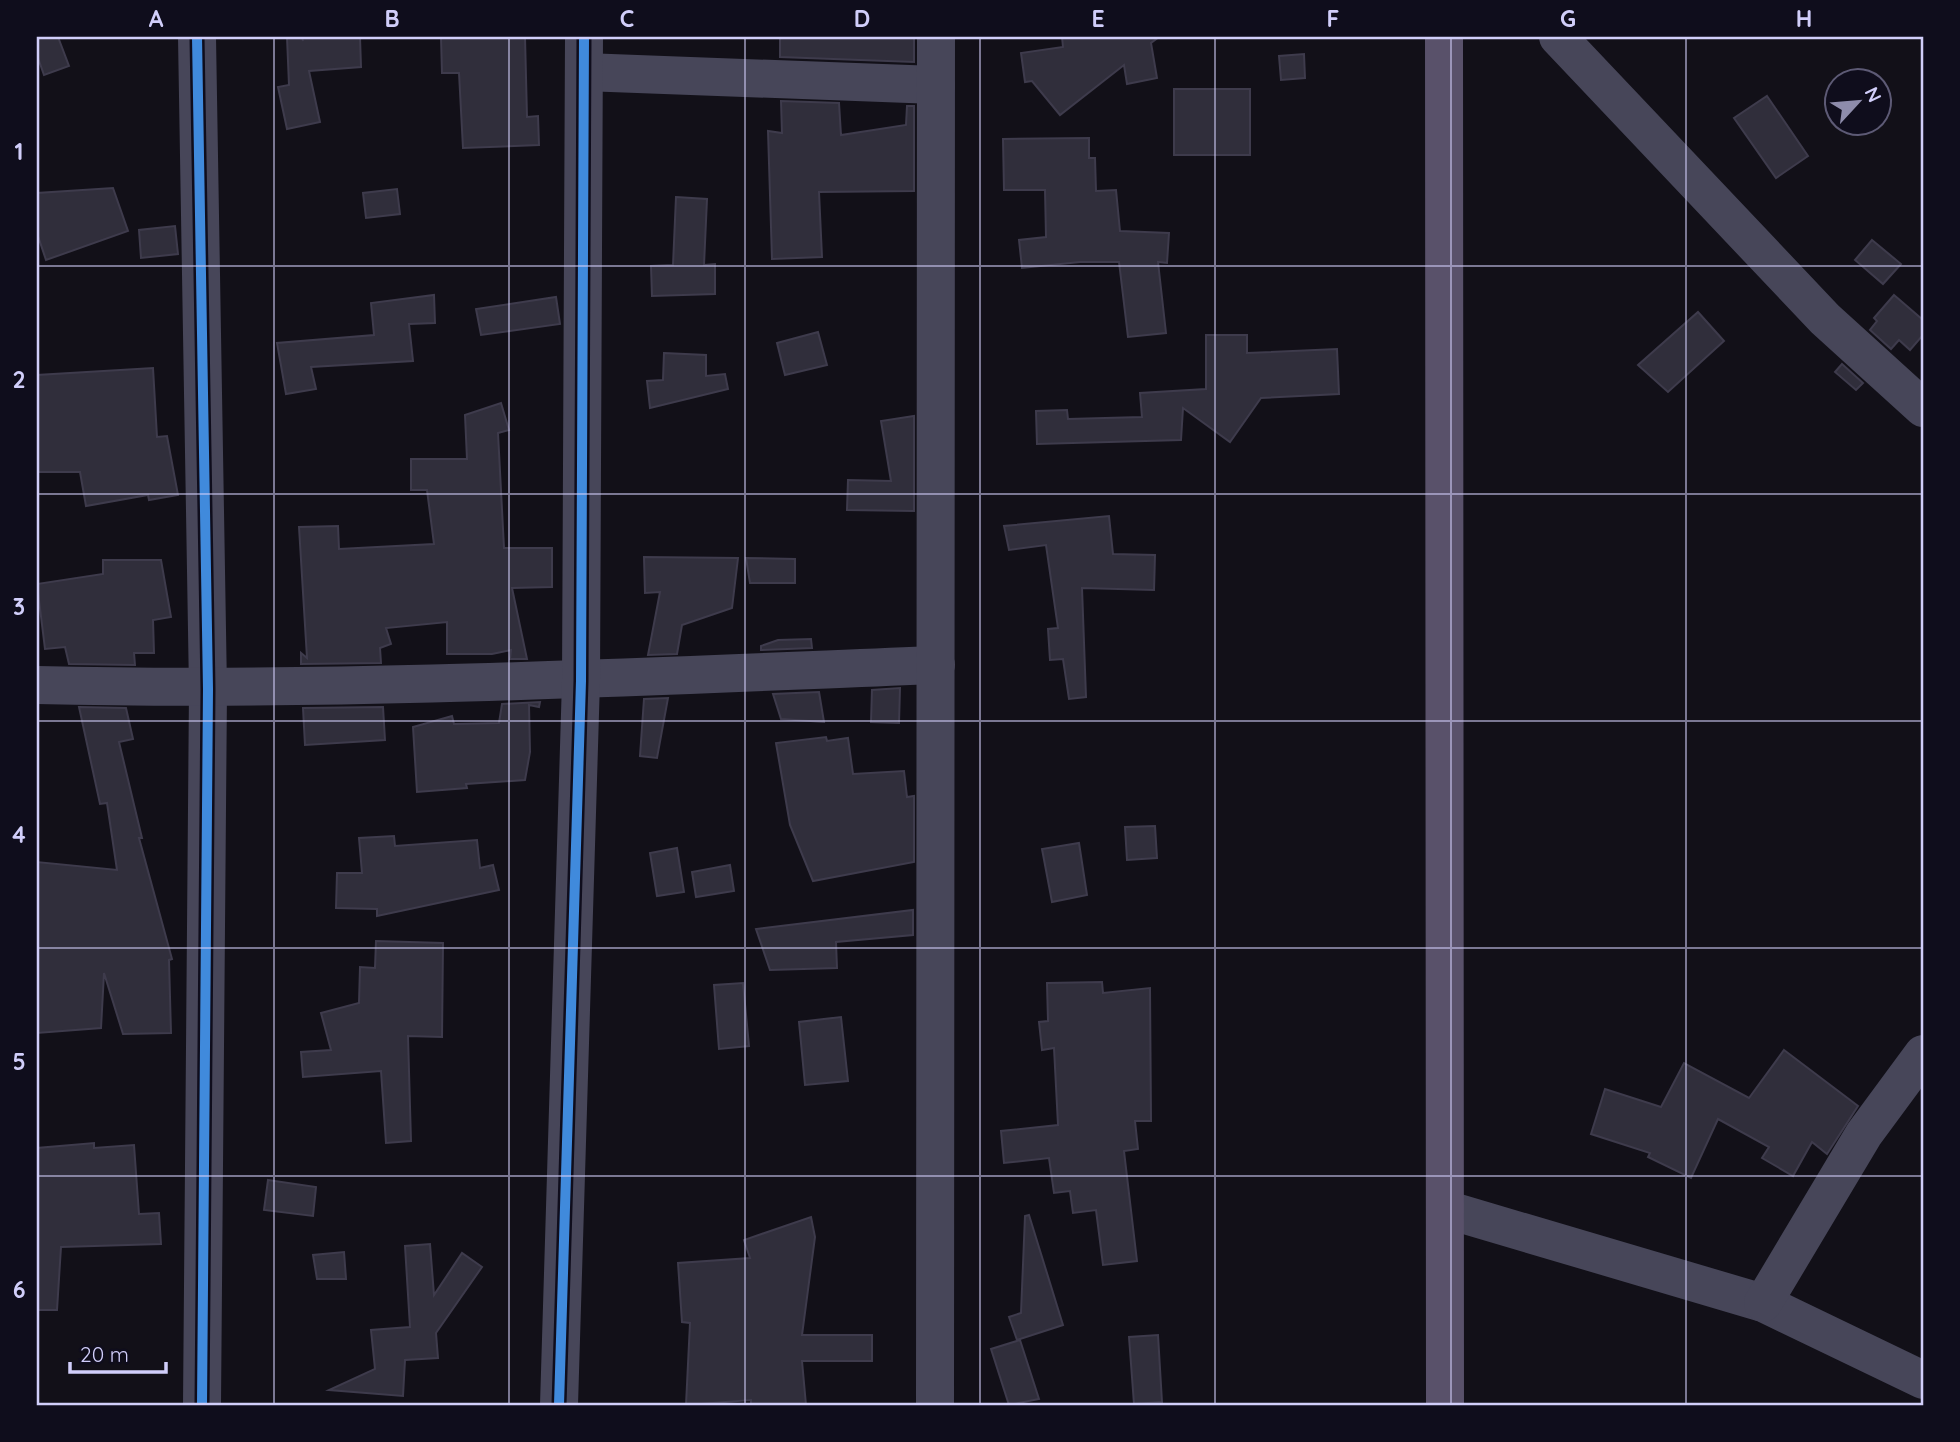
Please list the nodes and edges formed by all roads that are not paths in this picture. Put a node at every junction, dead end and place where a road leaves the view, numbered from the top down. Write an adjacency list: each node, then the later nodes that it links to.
1 (197, 37): 11 (street)
2 (936, 37): 6 (street)
3 (1444, 37): 13 (main road)
4 (1558, 37): 7 (street)
5 (584, 55): 6 (street); 9 (street)
6 (936, 85): 8 (street)
7 (1923, 408)
8 (936, 666): 9 (street); 18 (street)
9 (581, 681): 11 (street); 17 (street)
10 (37, 685): 11 (street)
11 (208, 689): 16 (street)
12 (1923, 1054): 14 (street)
13 (1445, 1209): 14 (street); 19 (main road)
14 (1763, 1303): 15 (street)
15 (1923, 1380)
16 (202, 1405)
17 (559, 1405)
18 (935, 1405)
19 (1445, 1405)

